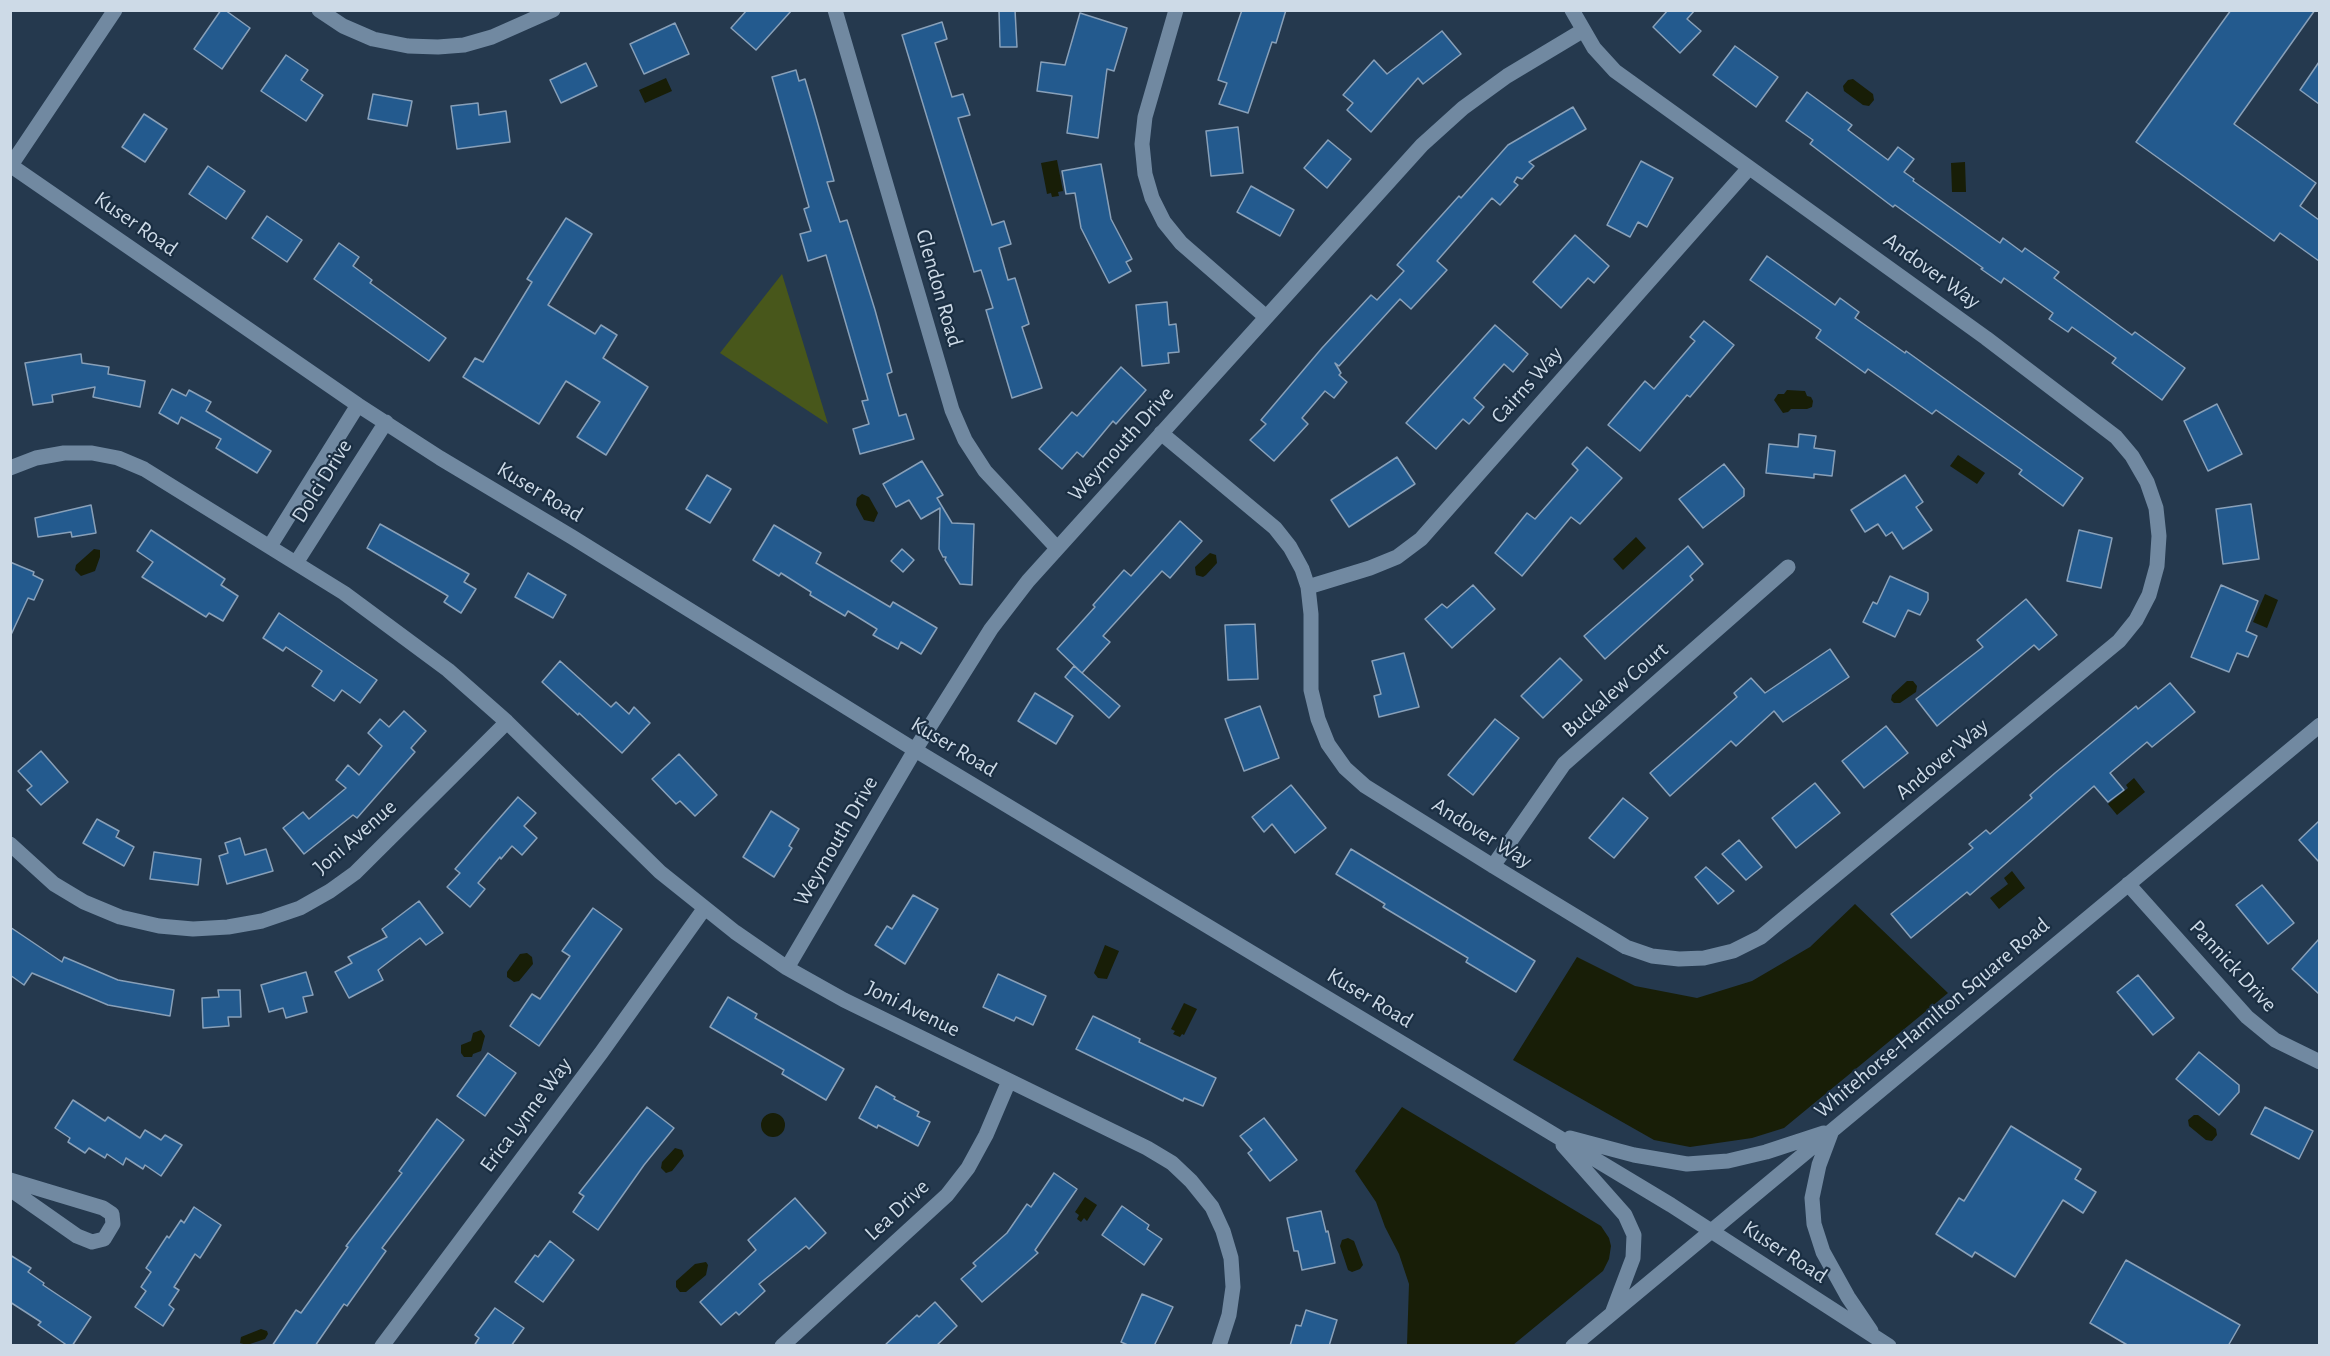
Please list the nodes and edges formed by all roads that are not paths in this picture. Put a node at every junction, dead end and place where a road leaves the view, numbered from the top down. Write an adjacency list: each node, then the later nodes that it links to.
1 (115, 10): 8 (street)
2 (319, 10): 3 (street)
3 (553, 10)
4 (835, 10): 16 (street, Glendon Road)
5 (1176, 10): 10 (street)
6 (1572, 10): 7 (street, Andover Way)
7 (1582, 32): 9 (street, Andover Way); 10 (street, Weymouth Drive)
8 (10, 165): 11 (street, Kuser Road)
9 (1749, 168): 19 (street, Cairns Way); 24 (street, Andover Way)
10 (1266, 317): 13 (street, Weymouth Drive)
11 (358, 405): 12 (street, Kuser Road); 15 (street, Dolci Drive)
12 (386, 422): 17 (street, Dolci Drive); 22 (street, Kuser Road)
13 (1161, 433): 16 (street, Weymouth Drive); 19 (street, Andover Way)
14 (10, 468): 15 (street, Joni Avenue)
15 (270, 546): 17 (street, Joni Avenue)
16 (1057, 548): 22 (street, Weymouth Drive)
17 (296, 563): 20 (street, Joni Avenue)
18 (1788, 567): 24 (street, Buckalew Court)
19 (1308, 587): 24 (street, Andover Way)
20 (507, 722): 23 (street, Joni Avenue); 26 (street, Joni Avenue)
21 (2319, 725): 25 (street, Whitehorse-Hamilton Square Road)
22 (915, 750): 27 (street, Weymouth Drive); 31 (street, Kuser Road)
23 (10, 844)
24 (1493, 866)
25 (2128, 884): 28 (street, Pannick Drive); 30 (street, Whitehorse-Hamilton Square Road)
26 (704, 909): 27 (street, Joni Avenue); 37 (street, Erica Lynne Way)
27 (787, 968): 29 (street, Joni Avenue)
28 (2319, 1062)
29 (1009, 1081): 38 (street, Lea Drive); 39 (street, Joni Avenue)
30 (1832, 1130): 31 (street); 34 (street, Whitehorse-Hamilton Square Road); 36 (street)
31 (1553, 1134): 34 (street, Kuser Road); 35 (street)
32 (10, 1180): 33 (street)
33 (10, 1189)
34 (1711, 1231): 35 (street, Whitehorse-Hamilton Square Road); 36 (street, Kuser Road)
35 (1612, 1313): 40 (street, Whitehorse-Hamilton Square Road)
36 (1874, 1336): 41 (street, Kuser Road)
37 (382, 1346)
38 (782, 1346)
39 (1219, 1346)
40 (1573, 1346)
41 (1889, 1346)

